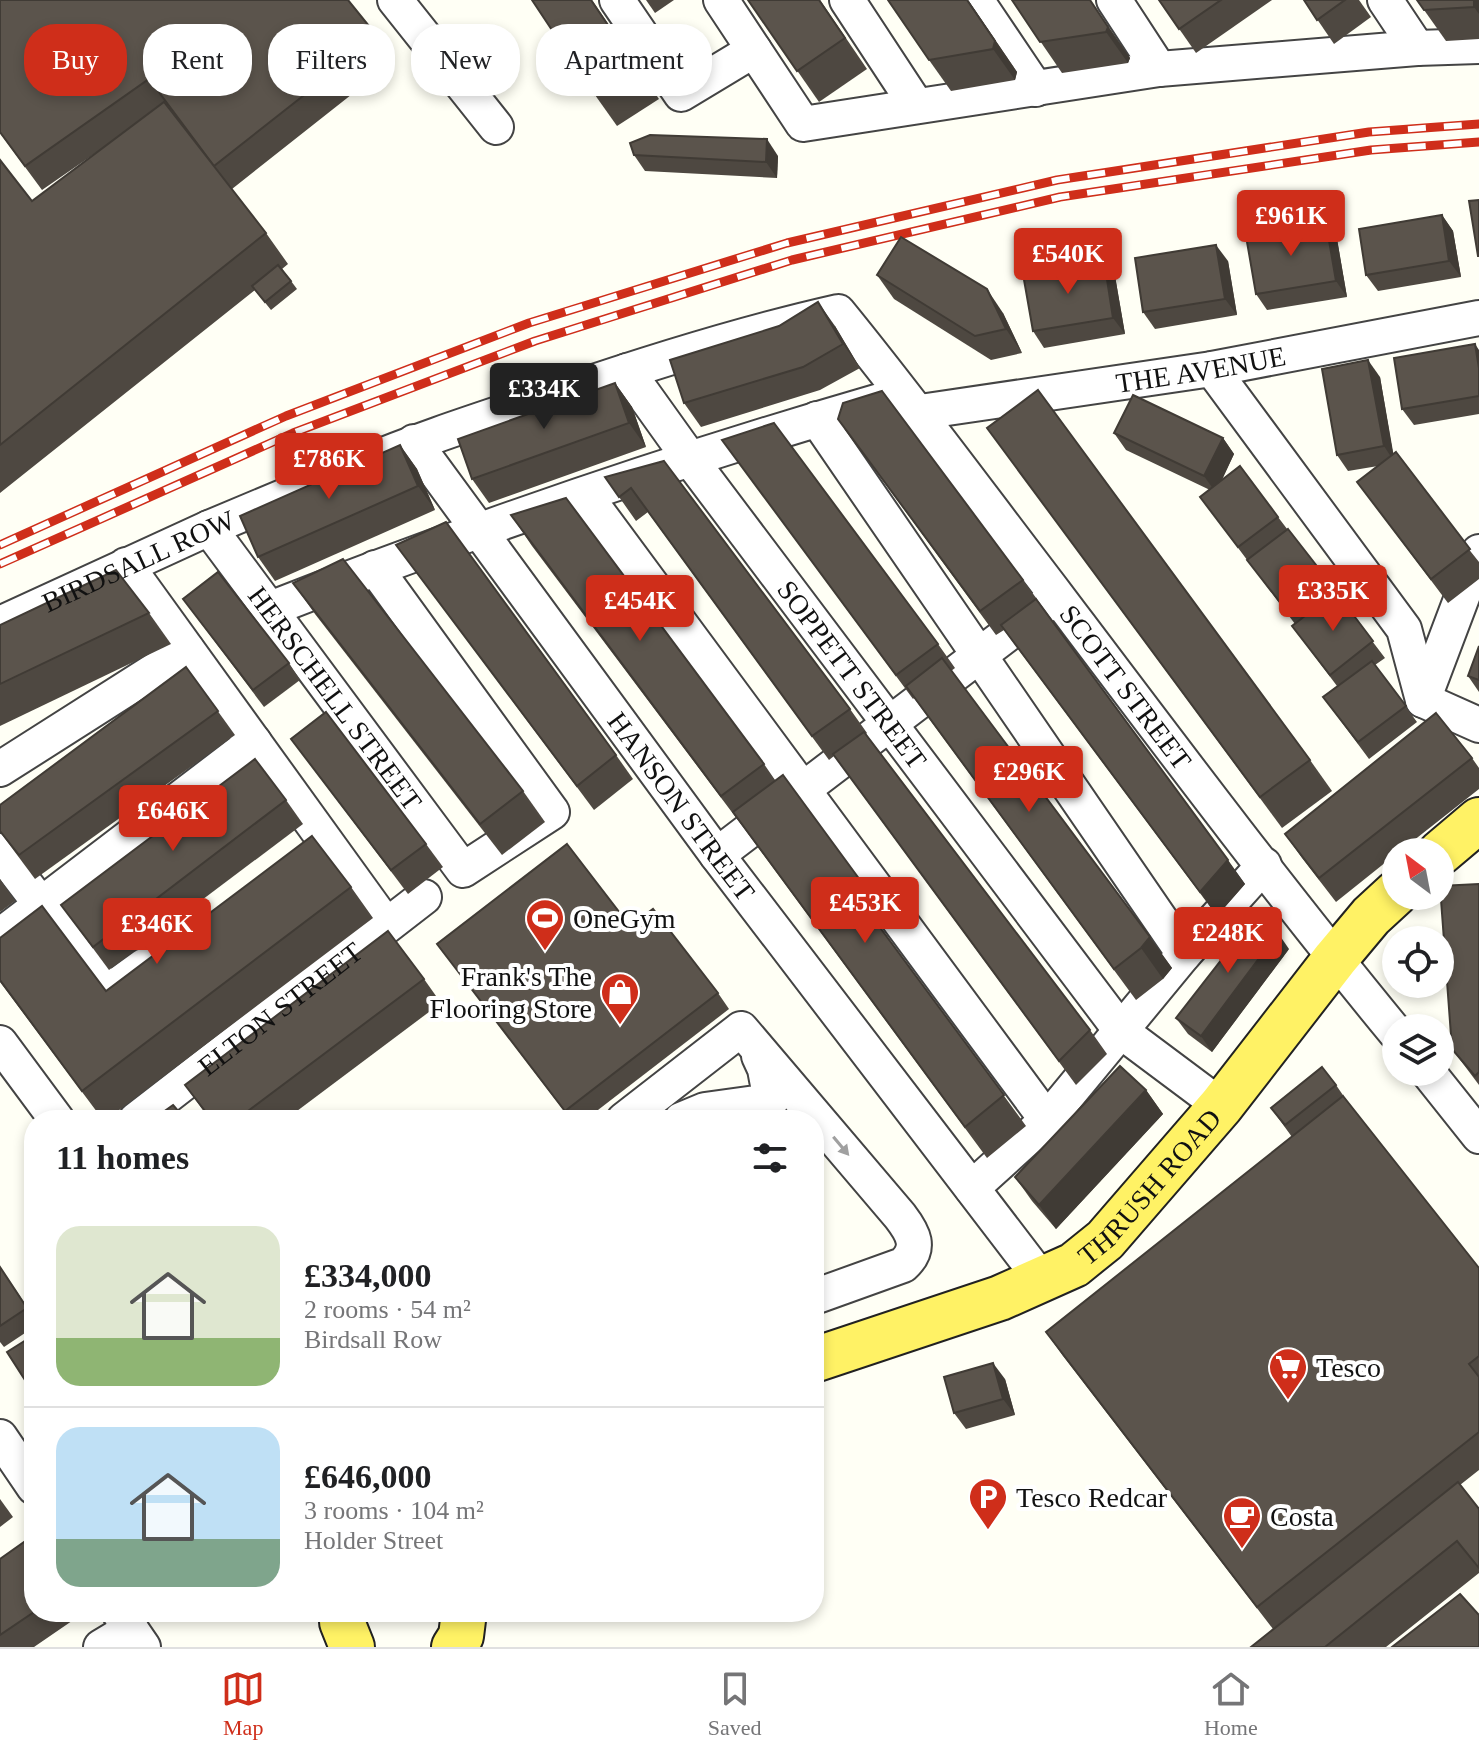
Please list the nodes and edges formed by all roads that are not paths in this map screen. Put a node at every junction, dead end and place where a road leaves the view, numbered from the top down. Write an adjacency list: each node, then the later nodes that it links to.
1 (395, 0): 14 (street)
2 (617, 0): 10 (street)
3 (721, 0): 10 (street)
4 (847, 0): 13 (street)
5 (976, 0): 12 (street)
6 (1114, 0): 11 (street)
7 (1385, 0): 9 (street)
8 (1479, 46): 9 (street)
9 (1417, 48): 11 (street)
10 (754, 50): 13 (street)
11 (1159, 69): 12 (street)
12 (1036, 89): 13 (street)
13 (916, 105)
14 (496, 127)
15 (1479, 318): 16 (street, THE AVENUE)
16 (1212, 369): 18 (street, THE AVENUE); 33 (street)
17 (627, 371): 18 (street, BIRDSALL ROW); 20 (street, BIRDSALL ROW); 21 (street, SOPPETT STREET)
18 (913, 403): 19 (street, THE AVENUE); 28 (street, SCOTT STREET)
19 (817, 419): 21 (street, THE AVENUE); 32 (street)
20 (414, 442): 23 (street, BIRDSALL ROW); 24 (street, HANSON STREET)
21 (690, 459): 22 (street, THE AVENUE); 34 (street, SOPPETT STREET)
22 (585, 495): 24 (street, THE AVENUE); 38 (street)
23 (209, 528): 26 (street, BIRDSALL ROW); 29 (street, HERSCHELL STREET)
24 (480, 530): 27 (street, THE AVENUE); 42 (street, HANSON STREET)
25 (1479, 552): 33 (street)
26 (126, 565): 30 (street, BIRDSALL ROW); 31 (street)
27 (375, 568): 29 (street, THE AVENUE); 29 (street, HERSCHELL STREET)
28 (1056, 596): 32 (street); 43 (street, SCOTT STREET)
29 (270, 609)
30 (0, 624)
31 (187, 650): 36 (street); 37 (street)
32 (979, 656): 34 (street); 50 (street)
33 (1423, 700): 35 (street)
34 (889, 724): 38 (street); 53 (street, SOPPETT STREET)
35 (1479, 725)
36 (254, 742): 45 (street); 47 (street)
37 (0, 769)
38 (803, 789): 42 (street); 63 (street)
39 (1479, 820): 40 (main road)
40 (1454, 841)
41 (0, 851): 45 (street)
42 (717, 855): 66 (street, HANSON STREET)
43 (1264, 865): 50 (street); 51 (street, SCOTT STREET)
44 (424, 897): 47 (street, ELTON STREET)
45 (41, 904): 48 (street); 49 (street)
46 (1382, 906): 51 (main road, THRUSH ROAD)
47 (386, 925): 59 (street, ELTON STREET)
48 (0, 936)
49 (171, 946)
50 (1184, 954): 53 (street)
51 (1335, 959): 52 (street, SCOTT STREET); 57 (main road, THRUSH ROAD)
52 (1382, 1016)
53 (1122, 1032): 57 (street, SOPPETT STREET); 63 (street)
54 (0, 1043): 58 (street)
55 (754, 1044): 60 (street); 61 (street); 62 (street, one-way to 62)
56 (1442, 1086): 64 (street)
57 (1221, 1106): 67 (main road, THRUSH ROAD)
58 (50, 1110)
59 (149, 1110)
60 (637, 1110)
61 (705, 1110)
62 (810, 1110)
63 (1047, 1120): 66 (street)
64 (1475, 1120)
65 (824, 1126): 68 (street, one-way to 68)
66 (972, 1188): 67 (street, HANSON STREET)
67 (1042, 1280): 69 (main road, THRUSH ROAD)
68 (824, 1293)
69 (824, 1357)
70 (0, 1437): 71 (street)
71 (24, 1472)
72 (342, 1622): 76 (main road)
73 (463, 1622): 77 (main road)
74 (131, 1629): 75 (street)
75 (101, 1647)
76 (352, 1647)
77 (454, 1647)

